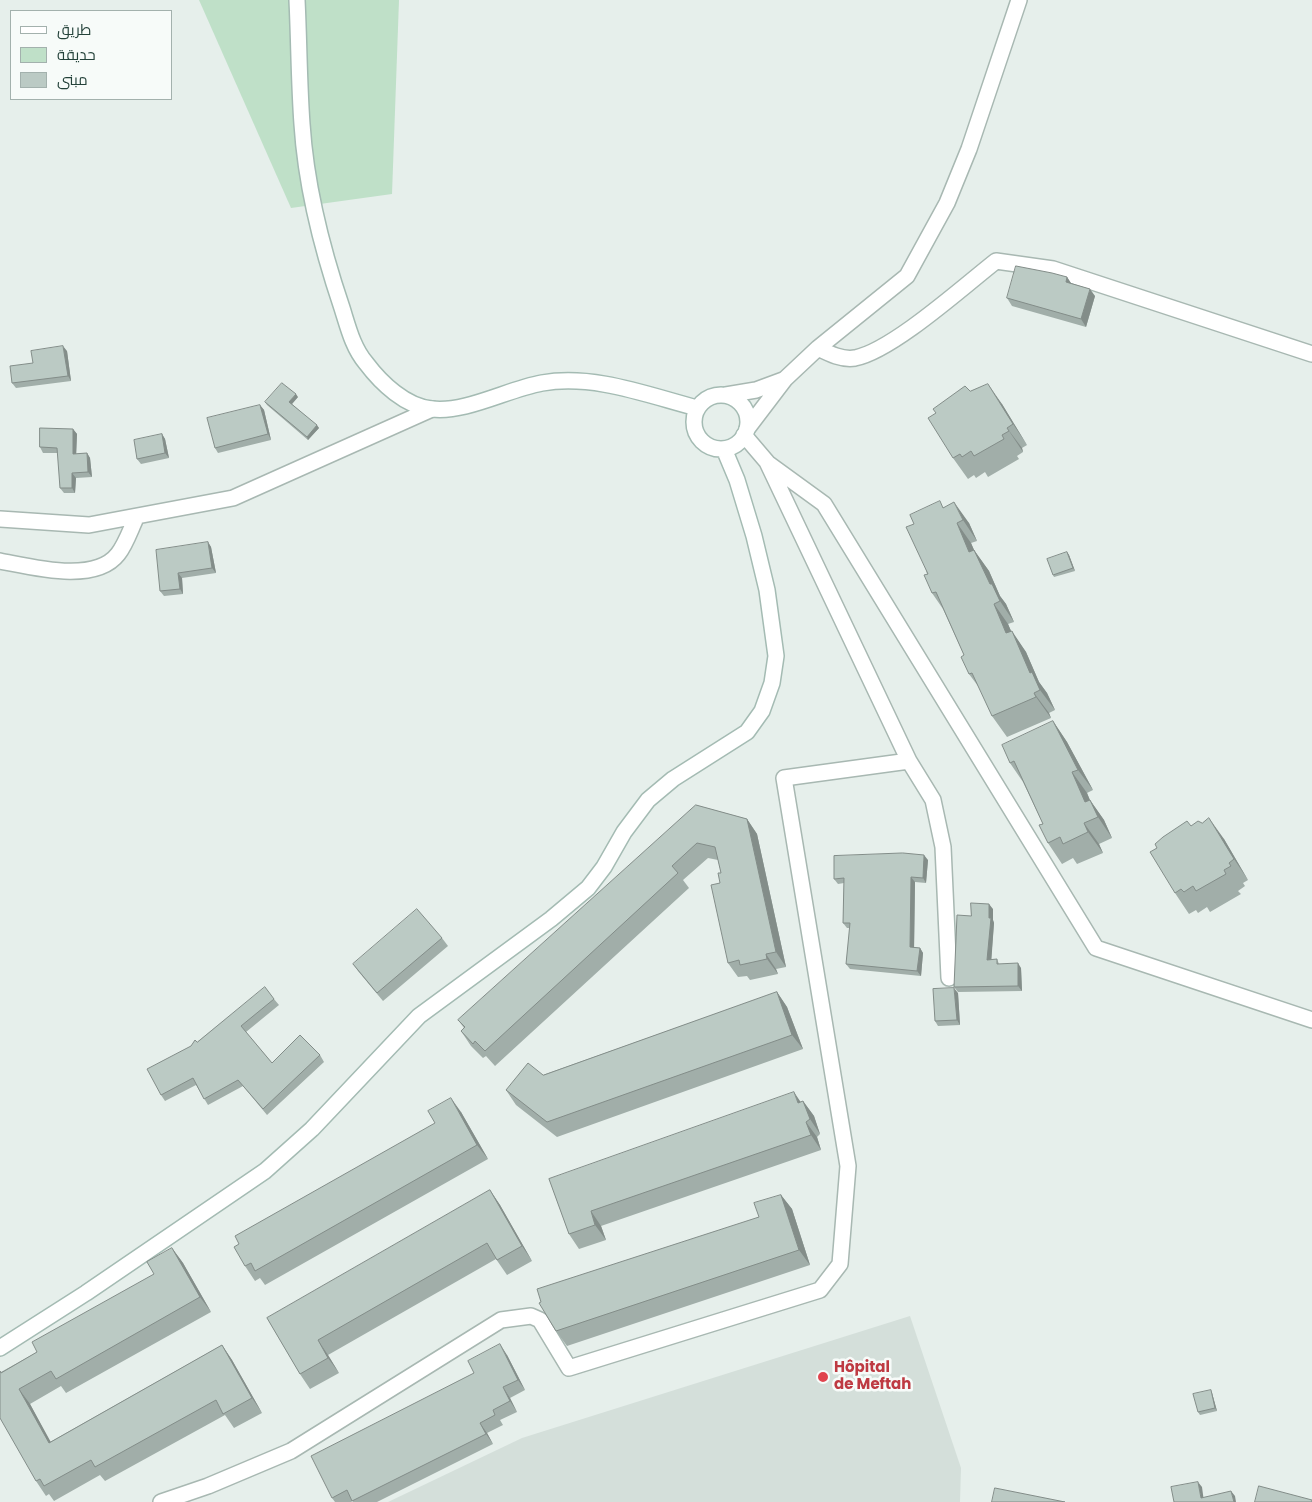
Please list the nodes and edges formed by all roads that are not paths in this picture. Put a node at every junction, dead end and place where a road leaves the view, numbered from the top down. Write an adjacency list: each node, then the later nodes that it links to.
1 (297, 0): 8 (street)
2 (1019, 0): 3 (street)
3 (818, 348): 4 (street); 5 (street)
4 (1312, 354)
5 (785, 379): 6 (street); 9 (street)
6 (726, 395): 7 (street); 9 (street)
7 (697, 408): 8 (street); 10 (street)
8 (432, 409): 12 (street)
9 (746, 432): 10 (street); 11 (street)
10 (724, 449): 18 (street)
11 (768, 462): 15 (street); 17 (street)
12 (137, 516): 13 (street); 14 (street)
13 (0, 519)
14 (0, 561)
15 (909, 761): 16 (street); 19 (street)
16 (948, 978)
17 (1312, 1020)
18 (0, 1348)
19 (161, 1502)

